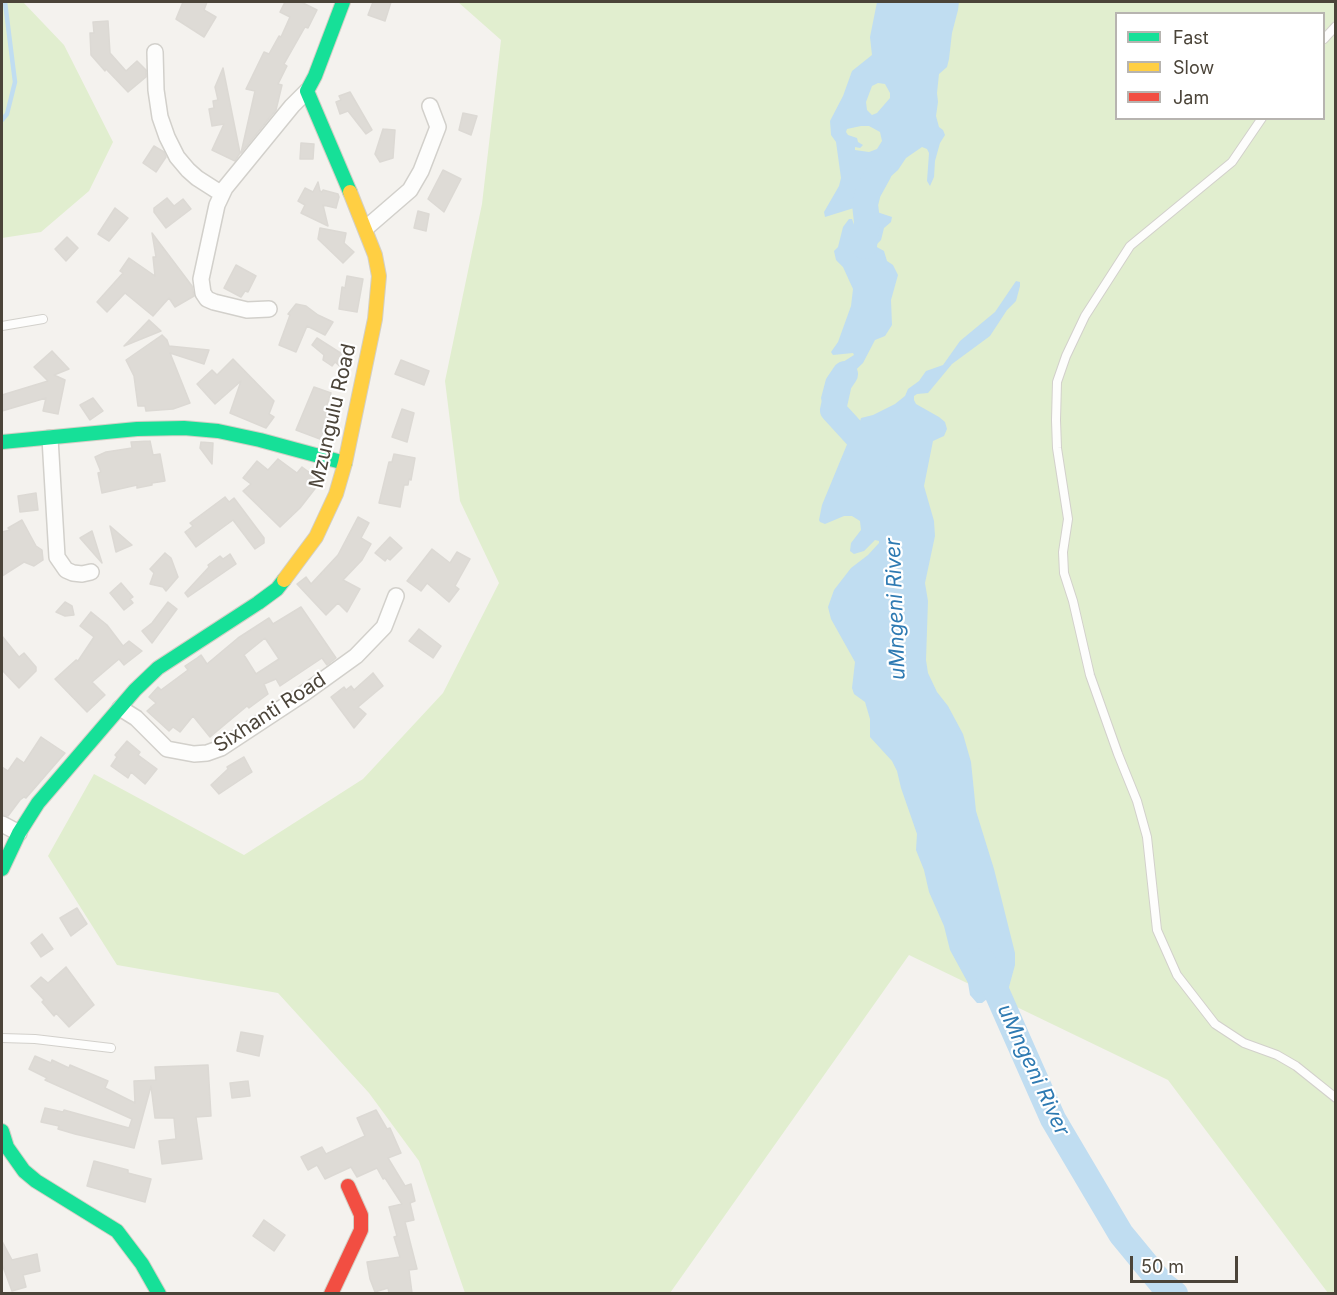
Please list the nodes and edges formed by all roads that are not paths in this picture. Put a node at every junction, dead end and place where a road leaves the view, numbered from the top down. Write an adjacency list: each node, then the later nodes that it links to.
1 (343, 2): 3 (street)
2 (155, 52): 6 (street)
3 (307, 91): 6 (street); 7 (street, Mzungulu Road)
4 (430, 106): 7 (street)
5 (1261, 120): 22 (lane)
6 (222, 194): 8 (street)
7 (366, 228): 13 (street, Mzungulu Road)
8 (269, 309)
9 (43, 320): 10 (lane)
10 (2, 326)
11 (50, 438): 12 (street); 13 (street); 14 (street)
12 (2, 442)
13 (345, 463): 16 (street, Mzungulu Road)
14 (91, 572)
15 (396, 596): 16 (street, Sixhanti Road)
16 (120, 708): 18 (street, Mzungulu Road)
17 (2, 824): 18 (street)
18 (19, 833): 19 (street, Mzungulu Road)
19 (2, 869)
20 (2, 1038): 21 (lane)
21 (111, 1048)
22 (1335, 1098)
23 (2, 1131): 25 (street)
24 (348, 1186): 26 (street)
25 (159, 1293)
26 (331, 1293)

